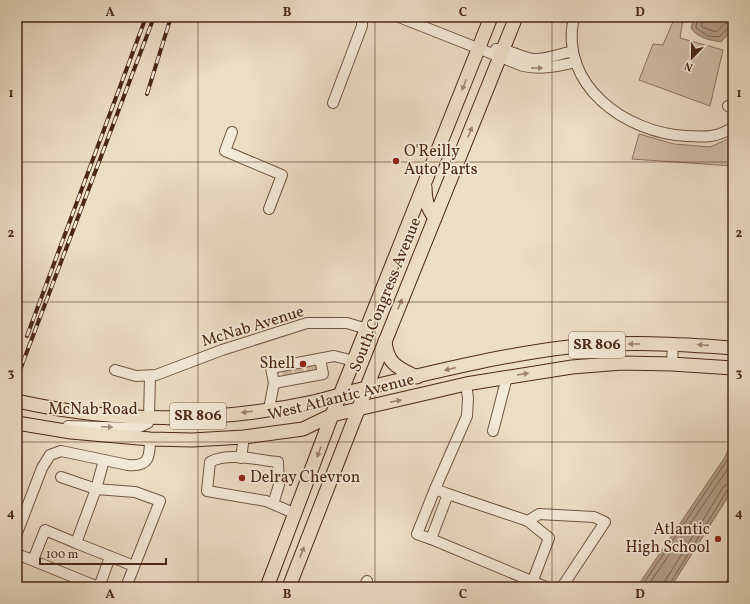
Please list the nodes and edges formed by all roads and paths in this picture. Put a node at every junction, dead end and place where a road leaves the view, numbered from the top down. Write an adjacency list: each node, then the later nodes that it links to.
1 (362, 17): 10 (street)
2 (399, 17): 6 (street)
3 (491, 17): 6 (main road, South Congress Avenue)
4 (516, 17): 8 (main road, South Congress Avenue)
5 (574, 17): 7 (street)
6 (478, 48): 8 (street); 13 (main road, South Congress Avenue, one-way to 13)
7 (573, 50): 8 (street); 9 (street)
8 (502, 53): 9 (street, one-way to 9); 15 (main road, South Congress Avenue, one-way to 8)
9 (576, 62): 11 (street)
10 (333, 103)
11 (733, 128)
12 (232, 132): 14 (street)
13 (424, 187): 15 (main road); 16 (main road, South Congress Avenue)
14 (269, 209)
15 (435, 218): 17 (main road, South Congress Avenue, one-way to 15)
16 (367, 329): 21 (main road, South Congress Avenue); 28 (street, McNab Avenue)
17 (385, 340): 29 (main road); 33 (main road, South Congress Avenue)
18 (673, 344): 19 (main road, West Atlantic Avenue / SR 806, one-way to 18); 22 (street); 29 (main road, West Atlantic Avenue / SR 806, one-way to 29)
19 (733, 348)
20 (320, 359): 21 (street); 24 (street); 24 (street)
21 (354, 361): 34 (main road, South Congress Avenue)
22 (672, 364): 23 (main road, West Atlantic Avenue / SR 806); 30 (main road, West Atlantic Avenue / SR 806, one-way to 22)
23 (733, 368)
24 (311, 369): 26 (street); 26 (street)
25 (115, 370): 28 (street)
26 (299, 371): 27 (street); 27 (street)
27 (288, 373): 31 (street); 31 (street)
28 (150, 376): 39 (street, McNab Road)
29 (417, 377): 33 (main road, West Atlantic Avenue / SR 806)
30 (507, 377): 32 (main road, West Atlantic Avenue / SR 806); 41 (street)
31 (274, 383): 37 (street)
32 (466, 384): 36 (main road, West Atlantic Avenue / SR 806, one-way to 32); 47 (street)
33 (366, 388): 34 (main road, West Atlantic Avenue / SR 806); 36 (main road, South Congress Avenue)
34 (340, 395): 37 (main road, West Atlantic Avenue / SR 806); 38 (main road, South Congress Avenue)
35 (17, 401): 39 (main road, West Atlantic Avenue / SR 806)
36 (358, 408): 38 (main road, West Atlantic Avenue / SR 806); 64 (main road, South Congress Avenue, one-way to 36)
37 (269, 409): 39 (main road, West Atlantic Avenue / SR 806, one-way to 39)
38 (332, 415): 42 (main road, West Atlantic Avenue / SR 806); 51 (main road, South Congress Avenue, one-way to 51)
39 (149, 418): 40 (street, McNab Road, one-way to 39)
40 (22, 424): 43 (main road, West Atlantic Avenue / SR 806)
41 (492, 431)
42 (244, 437): 43 (main road, West Atlantic Avenue / SR 806); 44 (street)
43 (150, 440): 45 (street)
44 (241, 458): 50 (street); 50 (street)
45 (104, 460): 48 (street); 53 (street)
46 (61, 478): 48 (street)
47 (435, 489): 49 (street); 54 (street)
48 (96, 490): 55 (street); 59 (street)
49 (448, 494): 52 (street); 54 (street)
50 (273, 504): 51 (street)
51 (296, 514): 63 (main road, South Congress Avenue)
52 (528, 521): 60 (street); 66 (street)
53 (17, 533)
54 (431, 539): 60 (street)
55 (76, 543): 57 (street); 58 (street)
56 (17, 554): 58 (street)
57 (110, 557): 59 (street); 61 (street)
58 (33, 560): 61 (street)
59 (134, 566): 62 (street)
60 (533, 580): 65 (street)
61 (98, 587)
62 (126, 587)
63 (268, 587)
64 (289, 587)
65 (546, 587)
66 (562, 587)

